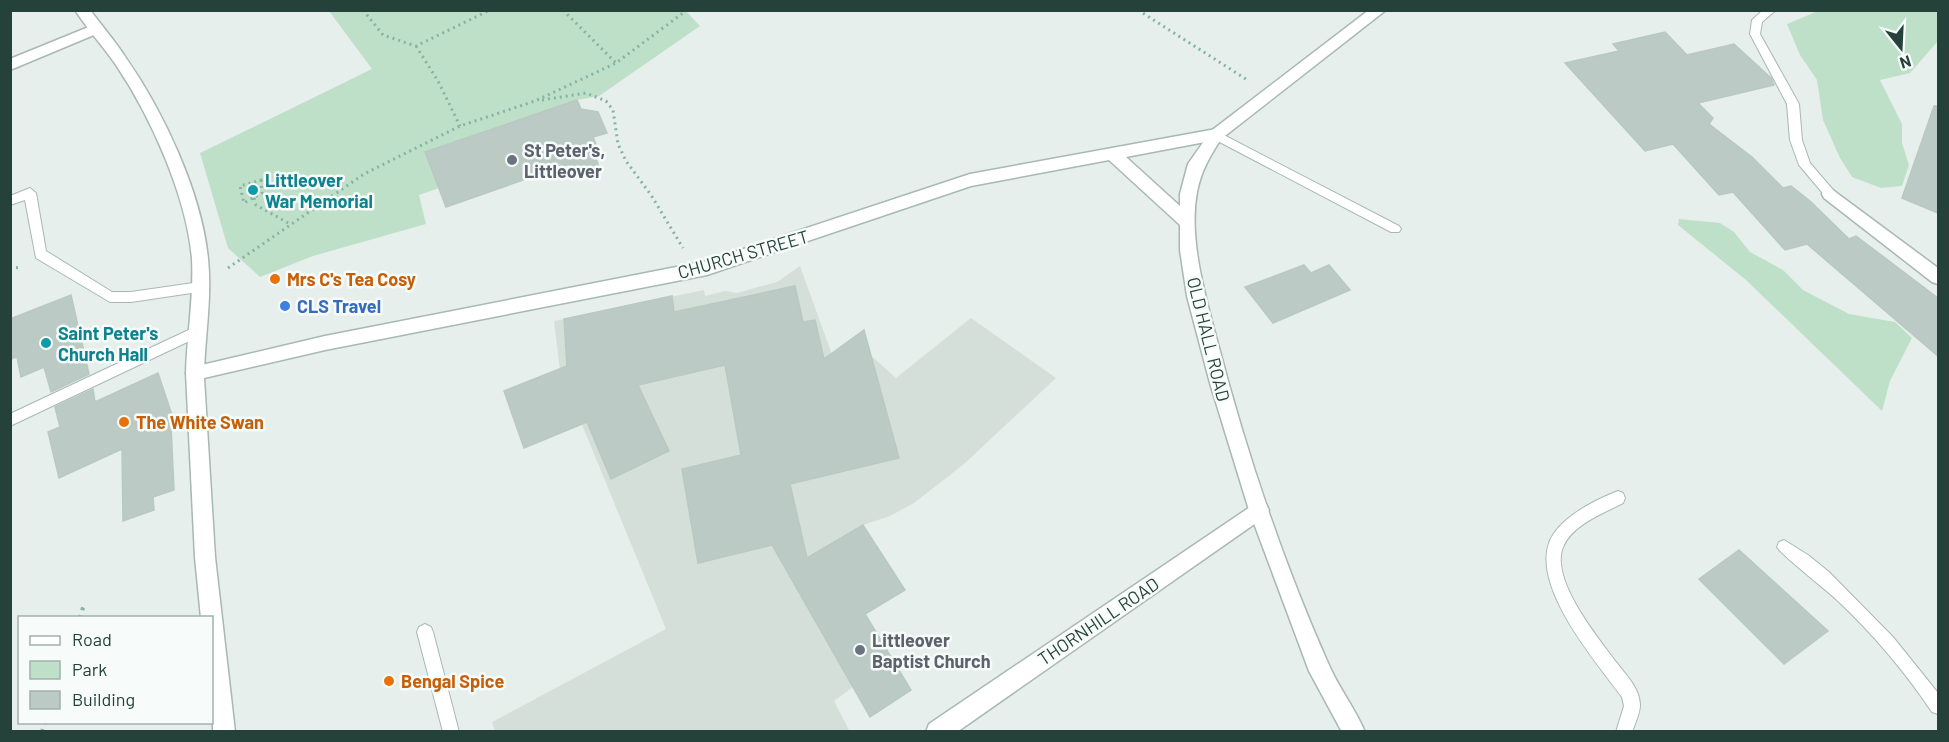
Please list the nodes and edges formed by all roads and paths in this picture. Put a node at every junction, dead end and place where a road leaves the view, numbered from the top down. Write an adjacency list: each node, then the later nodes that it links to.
1 (82, 10): 9 (street)
2 (363, 10): 10 (path)
3 (490, 10): 10 (path)
4 (563, 10): 11 (path)
5 (687, 10): 11 (path)
6 (1138, 10): 13 (path)
7 (1379, 10): 13 (street, OLD HALL ROAD)
8 (1771, 10): 18 (lane)
9 (96, 29): 12 (street); 26 (street)
10 (416, 46): 15 (path)
11 (616, 63): 14 (path)
12 (10, 65)
13 (1269, 94): 16 (street, OLD HALL ROAD)
14 (535, 101): 15 (path); 24 (path)
15 (460, 126): 22 (path)
16 (1216, 135): 17 (street, CHURCH STREET); 21 (street, OLD HALL ROAD); 23 (lane)
17 (1112, 153): 21 (street); 24 (street, CHURCH STREET)
18 (1830, 194): 25 (street)
19 (254, 198): 19 (path); 22 (path)
20 (10, 201): 26 (lane)
21 (1186, 222): 31 (street, OLD HALL ROAD)
22 (291, 224): 26 (path)
23 (1395, 229)
24 (696, 270): 28 (street, CHURCH STREET)
25 (1938, 277)
26 (200, 287): 27 (street)
27 (195, 332): 28 (street); 29 (lane)
28 (195, 373): 35 (street)
29 (12, 420)
30 (1618, 498): 43 (lane)
31 (1259, 510): 41 (street, THORNHILL ROAD); 42 (street, OLD HALL ROAD)
32 (1784, 547): 38 (lane)
33 (84, 604): 34 (path)
34 (81, 616)
35 (211, 616)
36 (213, 630): 39 (street)
37 (426, 632): 40 (lane)
38 (1938, 706)
39 (224, 732)
40 (451, 732)
41 (937, 732)
42 (1354, 732)
43 (1624, 732)

